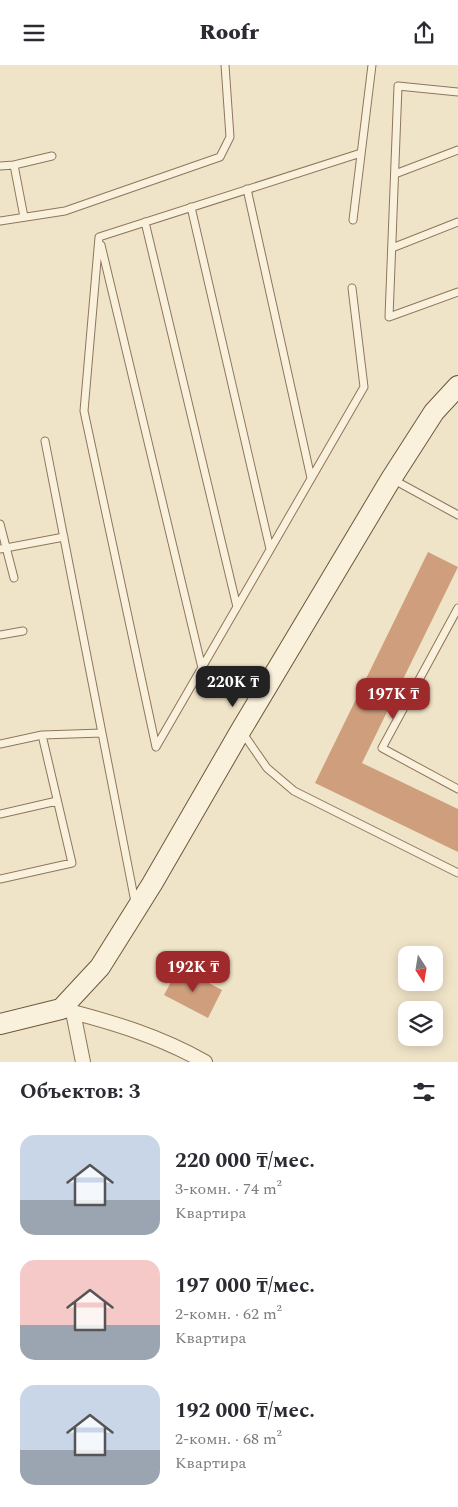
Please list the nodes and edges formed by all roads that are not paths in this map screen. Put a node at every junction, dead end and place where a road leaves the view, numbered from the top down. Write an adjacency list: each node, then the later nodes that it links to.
1 (224, 65): 12 (lane)
2 (372, 65): 5 (lane)
3 (458, 92): 9 (lane)
4 (458, 150): 9 (lane)
5 (361, 153): 10 (lane); 13 (lane)
6 (52, 156): 7 (lane)
7 (14, 165): 8 (lane); 12 (lane)
8 (0, 166)
9 (396, 174): 18 (lane)
10 (247, 189): 11 (lane); 23 (lane)
11 (191, 207): 15 (lane); 29 (lane)
12 (24, 217): 14 (lane)
13 (353, 220)
14 (0, 221)
15 (145, 222): 17 (lane); 31 (lane)
16 (458, 223): 18 (lane)
17 (99, 237): 35 (lane); 35 (lane)
18 (392, 248): 20 (lane)
19 (352, 289): 23 (lane)
20 (458, 292)
21 (458, 386): 24 (street)
22 (45, 441): 27 (lane)
23 (311, 478): 29 (lane)
24 (391, 479): 25 (lane); 36 (street)
25 (458, 515)
26 (0, 523): 28 (lane)
27 (64, 537): 28 (lane); 37 (lane)
28 (3, 549): 30 (lane)
29 (270, 549): 31 (lane)
30 (14, 578)
31 (237, 607): 35 (lane)
32 (458, 608): 40 (lane)
33 (23, 631): 34 (lane)
34 (0, 635)
35 (202, 668)
36 (241, 730): 43 (lane); 45 (street)
37 (102, 733): 38 (lane); 45 (lane)
38 (42, 735): 39 (lane); 41 (lane)
39 (0, 744)
40 (458, 789)
41 (57, 801): 42 (lane); 44 (lane)
42 (0, 813)
43 (458, 873)
44 (0, 879)
45 (136, 910): 46 (street)
46 (67, 1010): 47 (street); 48 (street); 49 (street)
47 (0, 1024)
48 (83, 1062)
49 (205, 1062)

